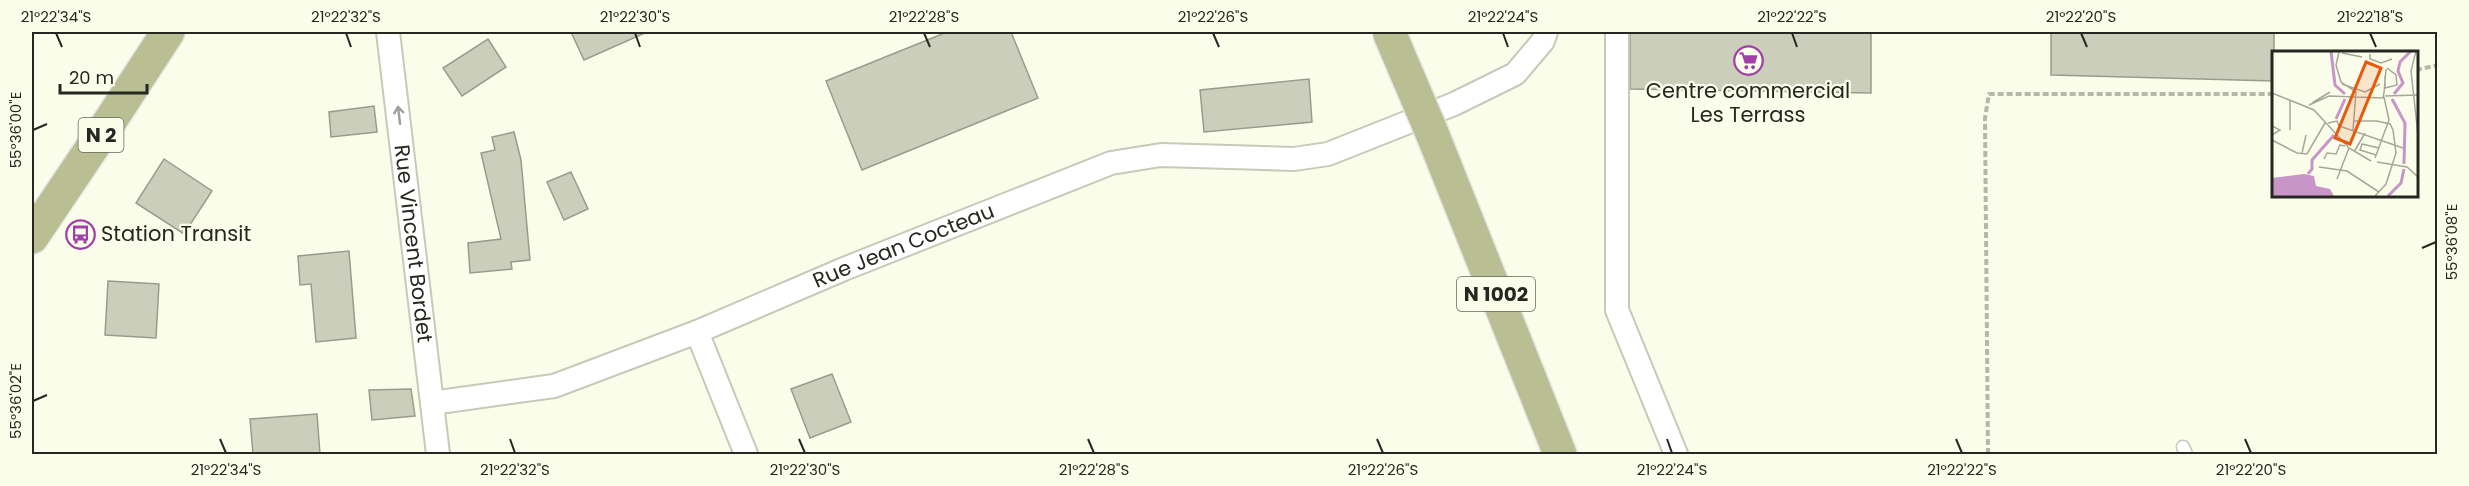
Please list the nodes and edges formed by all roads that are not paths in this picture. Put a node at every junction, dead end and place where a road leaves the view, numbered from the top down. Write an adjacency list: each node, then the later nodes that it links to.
1 (168, 32): 6 (main road, N 2)
2 (388, 32): 8 (street, Rue Vincent Bordet, one-way to 2)
3 (1389, 32): 11 (main road, N 1002, bridge)
4 (1546, 32): 7 (street, Rue Jean Cocteau)
5 (1617, 32): 12 (street)
6 (32, 237)
7 (697, 332): 8 (street, Rue Jean Cocteau); 10 (street)
8 (432, 403): 9 (street, Rue Vincent Bordet)
9 (438, 454)
10 (746, 454)
11 (1560, 454)
12 (1676, 454)

